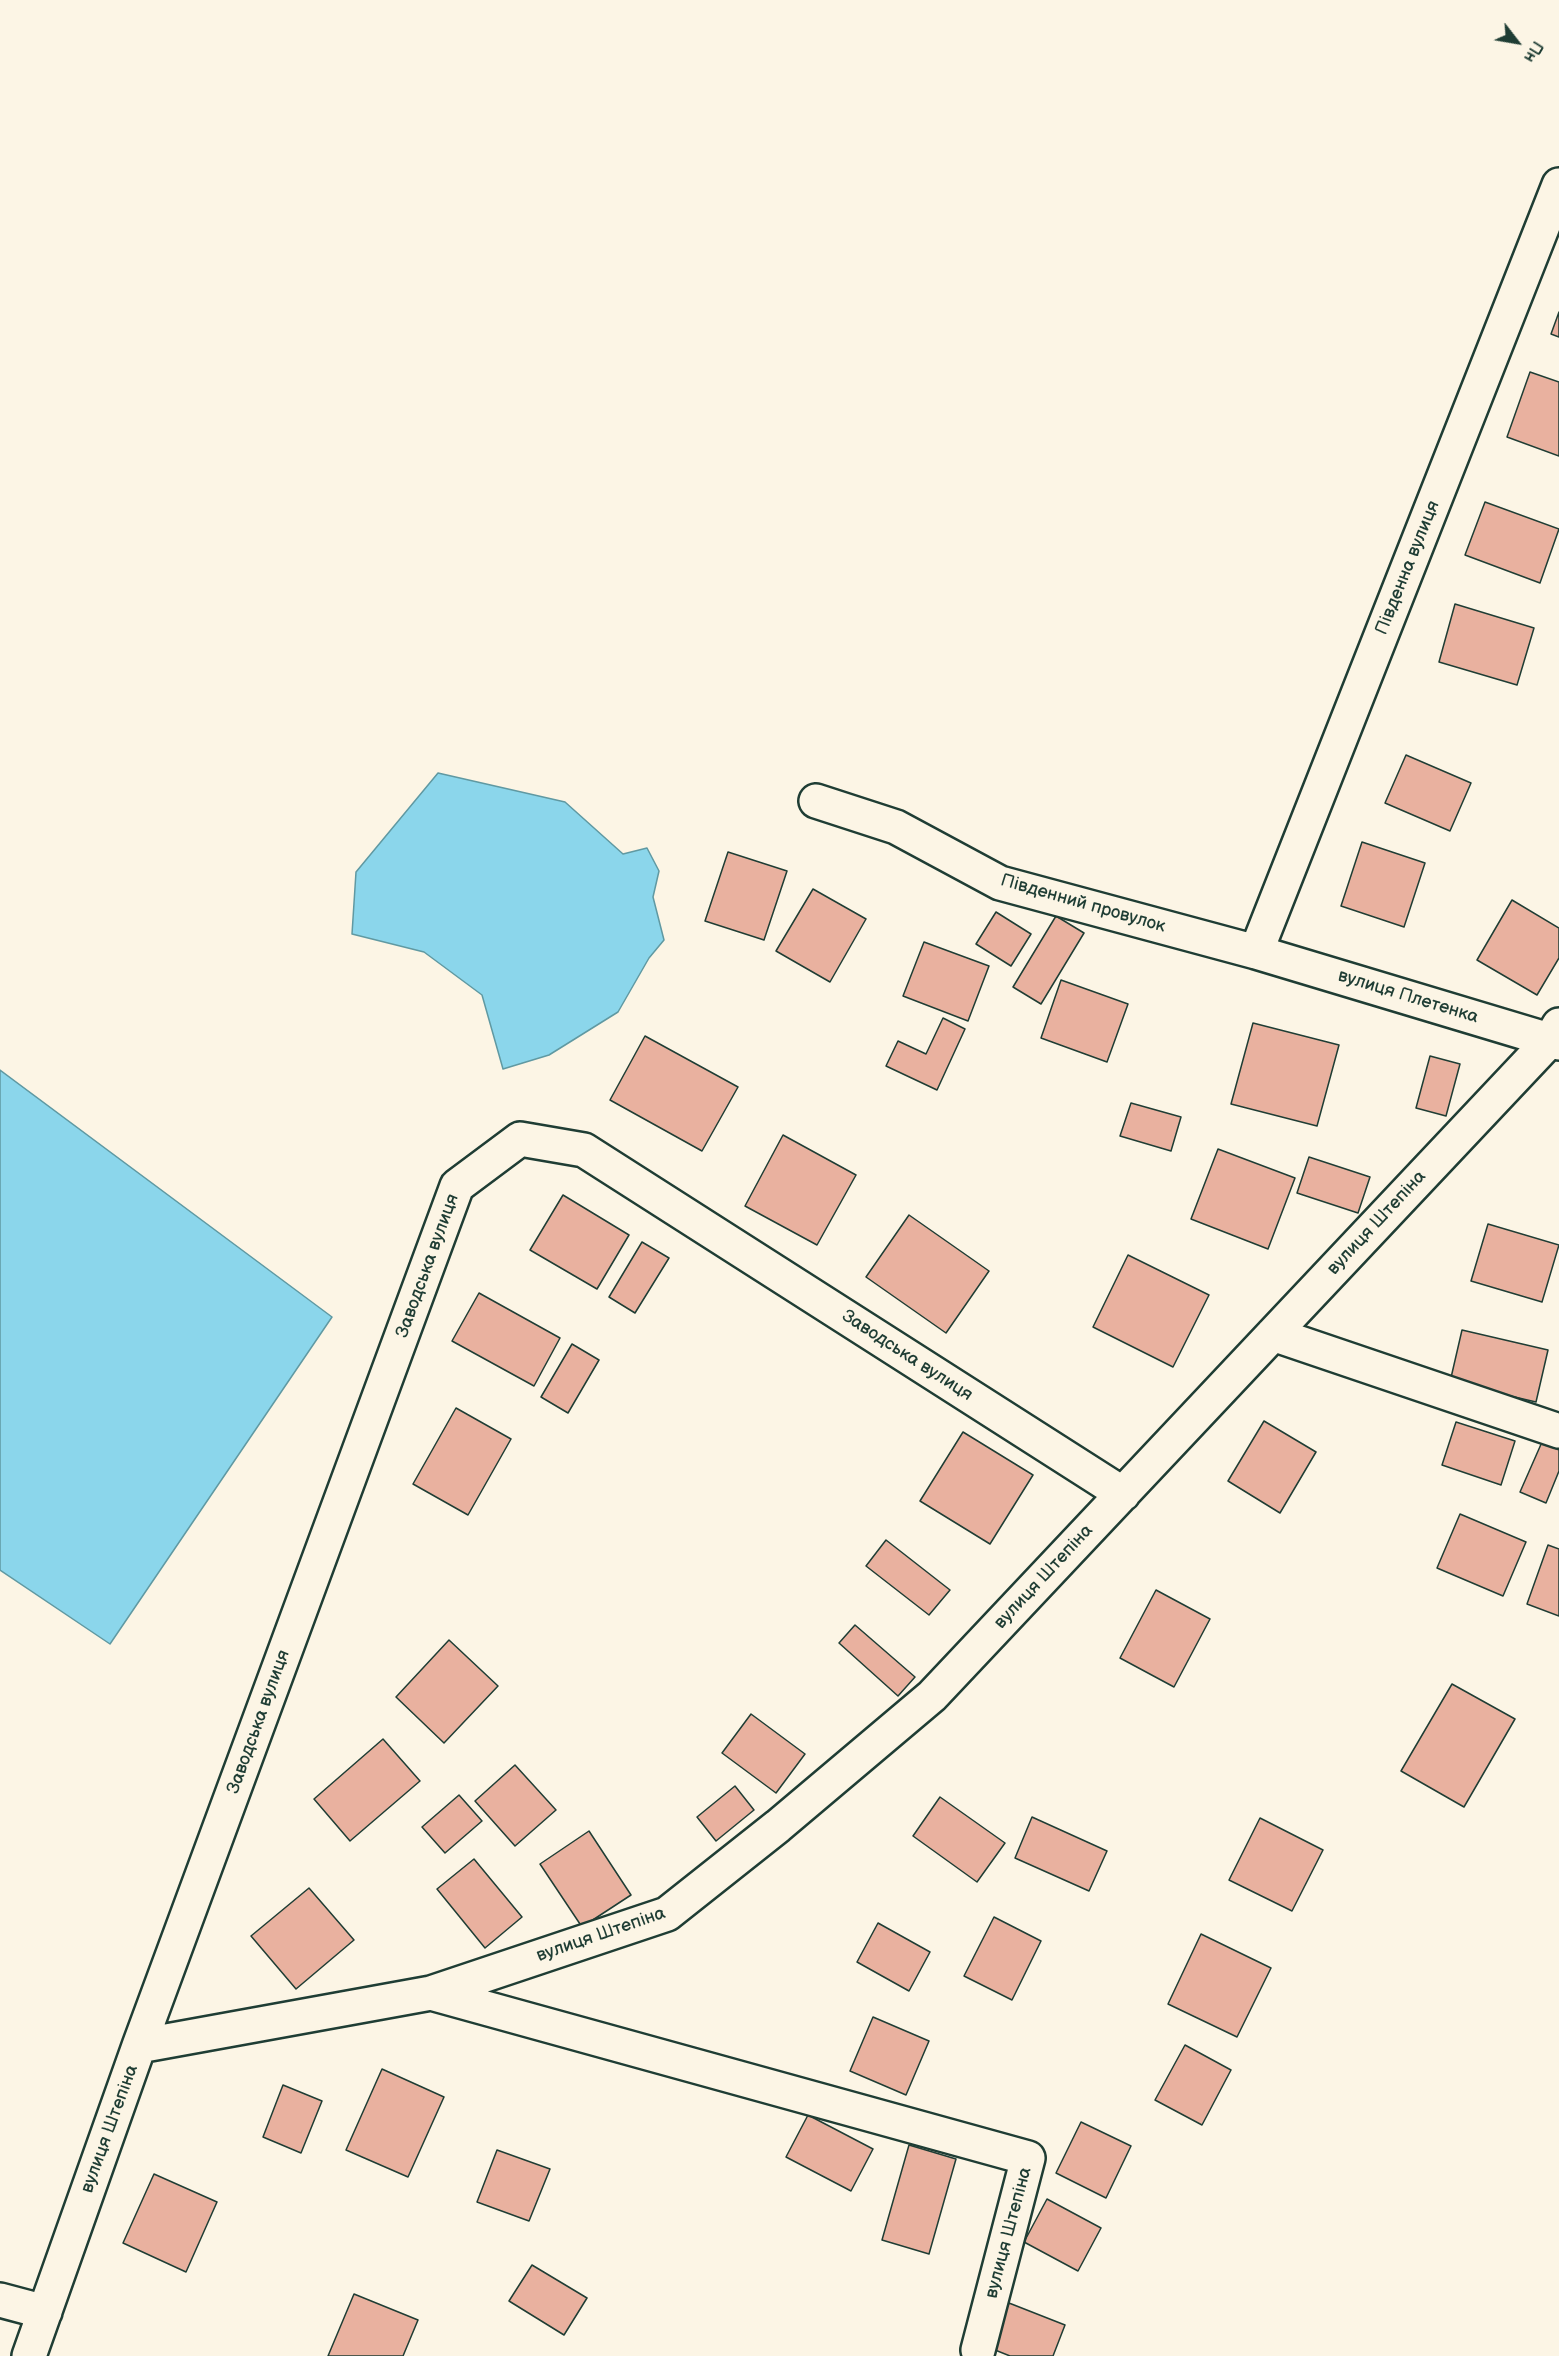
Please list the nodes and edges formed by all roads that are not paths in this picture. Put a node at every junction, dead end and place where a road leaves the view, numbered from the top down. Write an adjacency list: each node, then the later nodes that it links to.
1 (1559, 185): 3 (street, Південна вулиця)
2 (816, 801): 3 (street, Південний провулок)
3 (1256, 952): 4 (street, вулиця Плетенка)
4 (1556, 1036): 5 (street, вулиця Штепіна)
5 (1273, 1334): 6 (street); 7 (street, вулиця Штепіна)
6 (1559, 1431)
7 (1123, 1494): 8 (street, вулиця Штепіна); 9 (street, Заводська вулиця)
8 (431, 1993): 9 (street, вулиця Штепіна); 12 (street, вулиця Штепіна)
9 (139, 2046): 11 (street, вулиця Штепіна)
10 (0, 2300): 11 (street)
11 (45, 2312): 13 (street, вулиця Штепіна)
12 (978, 2350)
13 (29, 2356)

